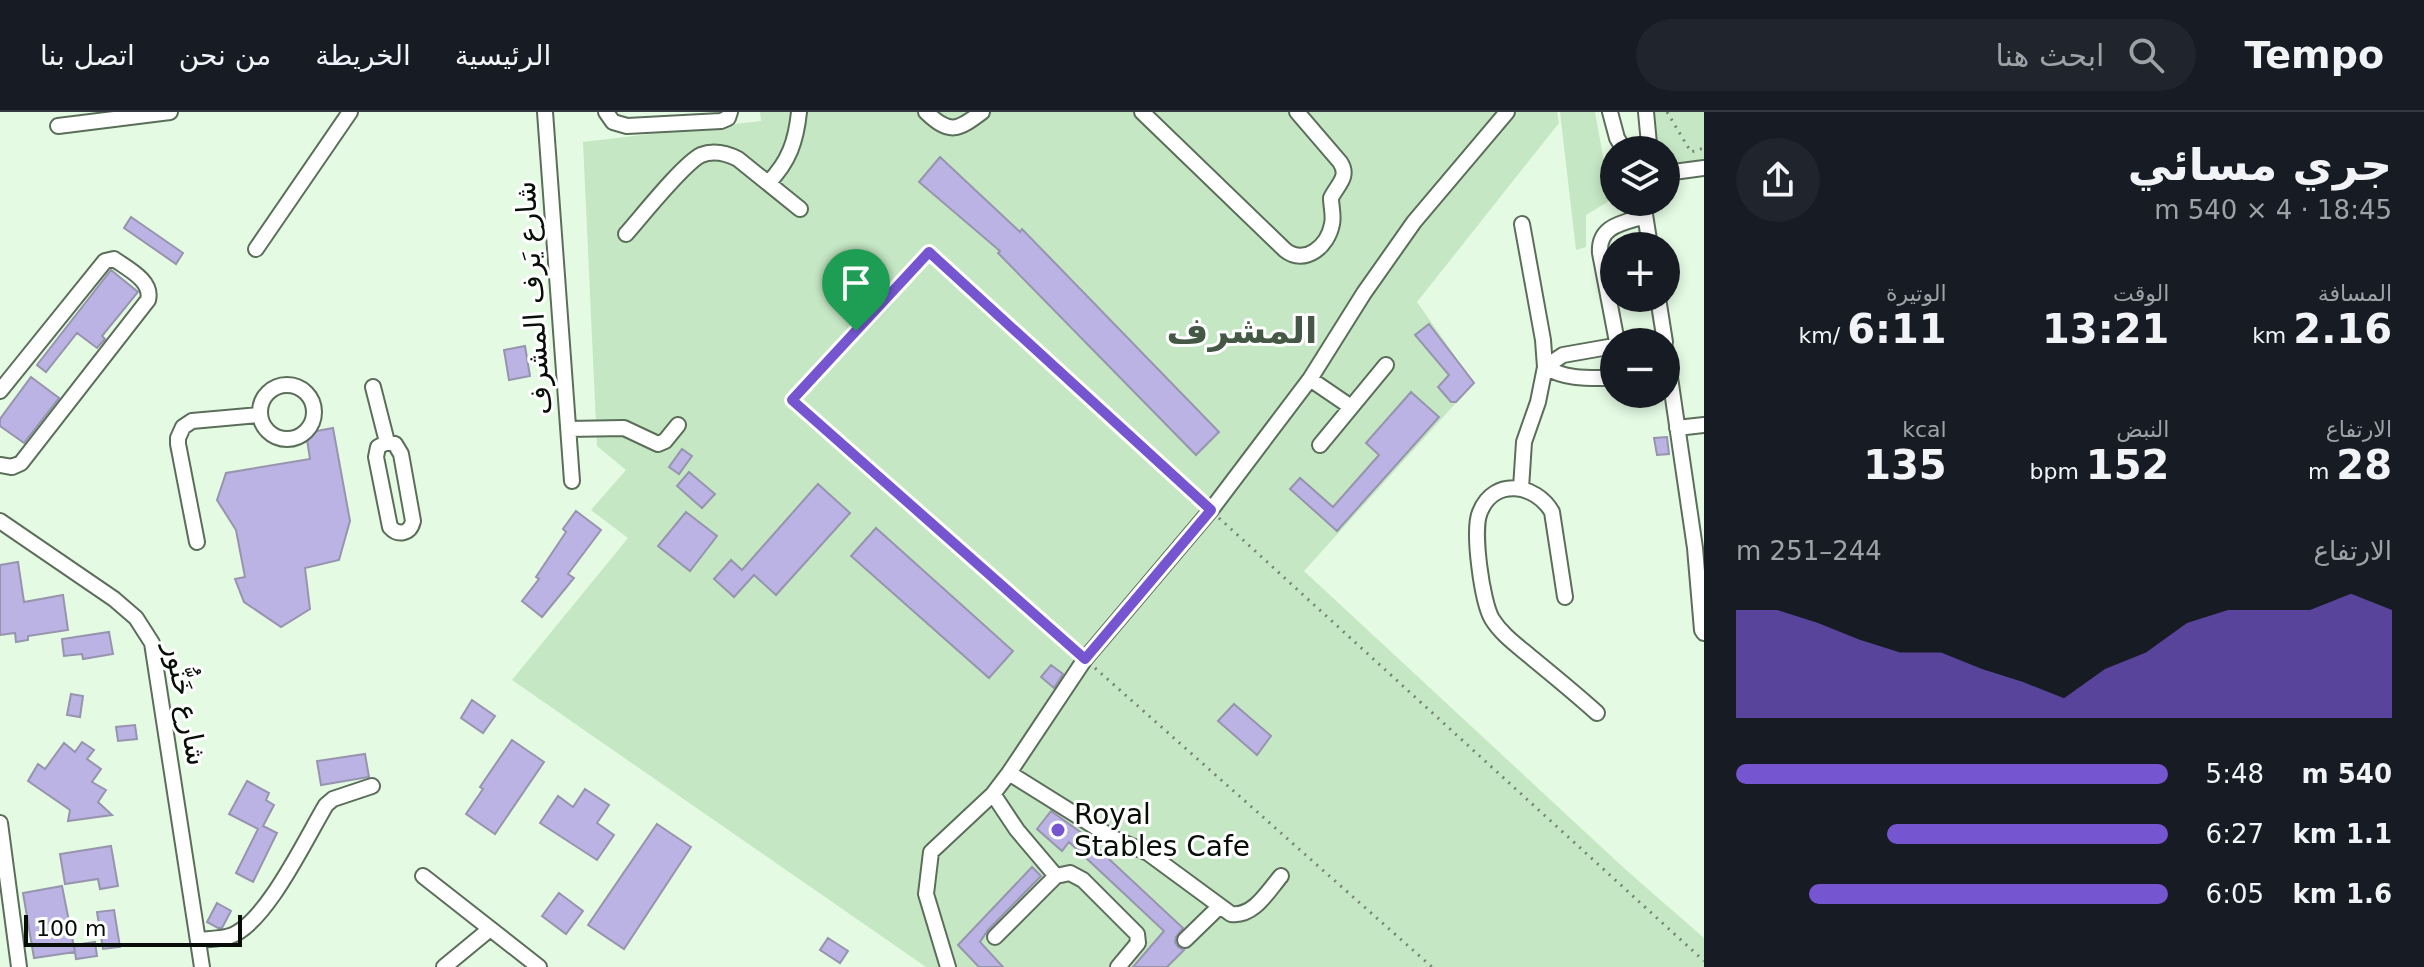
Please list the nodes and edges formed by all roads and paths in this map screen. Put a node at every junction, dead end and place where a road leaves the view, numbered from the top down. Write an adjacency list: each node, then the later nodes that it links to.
1 (170, 112): 16 (street)
2 (350, 112): 27 (street)
3 (545, 112): 42 (street, شارع يَرف المشرف)
4 (606, 112): 15 (street)
5 (730, 112): 15 (street)
6 (799, 112): 22 (street)
7 (926, 112): 8 (street)
8 (982, 112)
9 (1142, 112): 10 (street)
10 (1297, 112)
11 (1507, 112): 33 (street)
12 (1610, 112): 17 (street)
13 (1646, 112): 18 (street)
14 (1667, 112): 19 (path)
15 (691, 117)
16 (58, 126)
17 (1616, 136)
18 (1648, 136)
19 (1704, 148)
20 (1704, 168): 21 (street)
21 (1680, 171)
22 (768, 183): 23 (street); 26 (street)
23 (800, 209)
24 (1631, 216): 28 (street)
25 (1522, 224): 31 (street)
26 (626, 234)
27 (256, 249)
28 (1612, 328)
29 (1600, 347): 31 (street)
30 (1386, 365): 36 (street)
31 (1545, 367): 32 (street); 47 (street)
32 (1600, 378)
33 (1310, 379): 36 (street); 48 (street)
34 (373, 387): 43 (street)
35 (0, 391): 45 (street)
36 (1351, 407): 44 (street)
37 (1673, 408): 41 (street)
38 (259, 415): 52 (street)
39 (678, 425): 42 (street)
40 (1704, 425): 41 (street)
41 (1677, 428): 49 (street)
42 (568, 429): 46 (street, شارع يَرف المشرف)
43 (387, 442): 43 (street)
44 (1320, 445)
45 (1, 467)
46 (572, 481)
47 (1521, 488): 53 (street); 56 (street)
48 (1211, 510): 55 (street); 55 (path); 69 (path)
49 (1690, 510): 51 (street); 54 (street)
50 (0, 521): 67 (street, شارع خَنُّور)
51 (1704, 531)
52 (197, 542)
53 (1565, 597)
54 (1704, 633)
55 (1085, 659): 57 (street); 76 (path)
56 (1597, 713)
57 (1009, 773): 59 (street); 64 (street)
58 (372, 786): 67 (street)
59 (993, 794): 62 (street); 75 (street)
60 (0, 823): 71 (street)
61 (423, 876): 65 (street)
62 (1056, 876): 66 (street); 70 (street)
63 (1281, 876): 64 (street)
64 (1220, 906): 68 (street)
65 (490, 929): 73 (street); 74 (street)
66 (995, 937)
67 (199, 940): 72 (street, شارع خَنُّور)
68 (1185, 940)
69 (1704, 961)
70 (1120, 966)
71 (19, 967)
72 (202, 967)
73 (444, 967)
74 (539, 967)
75 (948, 967)
76 (1432, 967)

